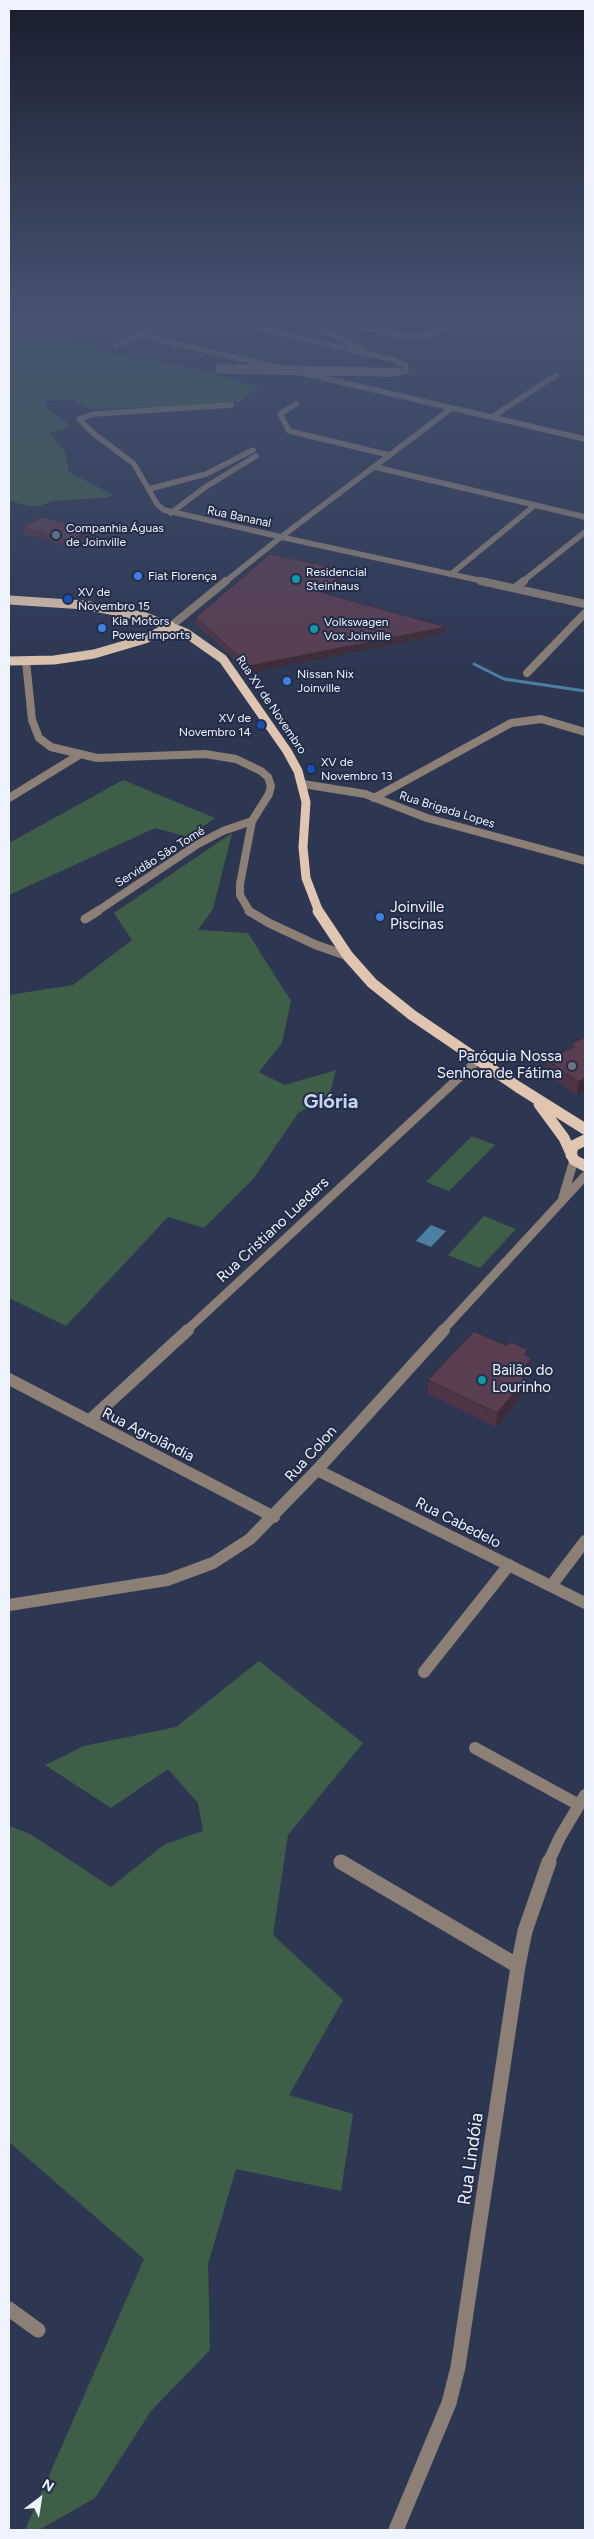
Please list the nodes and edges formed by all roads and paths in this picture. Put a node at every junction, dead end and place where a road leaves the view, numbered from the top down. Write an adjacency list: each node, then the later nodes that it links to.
1 (103, 440): 8 (street)
2 (324, 440): 6 (street)
3 (409, 440): 6 (street)
4 (252, 450): 8 (street)
5 (256, 456): 10 (street)
6 (389, 456): 7 (street)
7 (374, 467): 9 (street); 13 (street)
8 (149, 489): 10 (street)
9 (535, 505): 11 (street); 14 (street)
10 (171, 513): 13 (street, Rua Bananal)
11 (585, 517)
12 (585, 532): 15 (street)
13 (281, 537): 14 (street, Rua Bananal); 19 (street)
14 (451, 574): 15 (street, Rua Bananal)
15 (515, 588): 17 (street, Rua Bananal)
16 (9, 600): 19 (main road, Rua XV de Novembro)
17 (585, 604)
18 (585, 613): 22 (street)
19 (171, 626): 21 (main road); 25 (main road, Rua XV de Novembro)
20 (9, 661): 21 (main road)
21 (26, 661): 24 (street)
22 (527, 673)
23 (585, 732): 27 (street)
24 (79, 755): 26 (street); 28 (street)
25 (302, 784): 27 (street, Rua Brigada Lopes); 31 (main road, Rua XV de Novembro)
26 (9, 798)
27 (374, 798): 29 (street, Rua Brigada Lopes)
28 (252, 821): 30 (street, Servidão São Tomé); 31 (street)
29 (585, 861)
30 (85, 919)
31 (348, 956): 32 (main road, Rua XV de Novembro)
32 (478, 1060): 33 (main road, Rua XV de Novembro); 41 (street, Rua Cristiano Lueders)
33 (533, 1097): 34 (main road, Rua XV de Novembro); 36 (main road, Rua XV de Novembro)
34 (585, 1129)
35 (585, 1140): 36 (main road)
36 (573, 1157): 37 (main road); 39 (street, Rua Colon)
37 (585, 1166)
38 (585, 1176): 39 (street, Rua Colon)
39 (562, 1198): 42 (street, Rua Colon)
40 (9, 1380): 41 (street, Rua Agrolândia)
41 (89, 1421): 43 (street, Rua Agrolândia)
42 (317, 1470): 43 (street, Rua Colon); 45 (street, Rua Cabedelo)
43 (274, 1517): 48 (street, Rua Colon)
44 (585, 1541): 46 (street)
45 (509, 1565): 46 (street, Rua Cabedelo); 49 (street)
46 (551, 1586): 47 (street, Rua Cabedelo)
47 (585, 1604)
48 (9, 1605)
49 (424, 1672)
50 (476, 1748): 51 (street)
51 (582, 1800): 53 (street, Rua Lindóia)
52 (340, 1861): 53 (street)
53 (518, 1966): 56 (street, Rua Lindóia)
54 (9, 2309): 55 (street)
55 (38, 2330)
56 (396, 2530)

